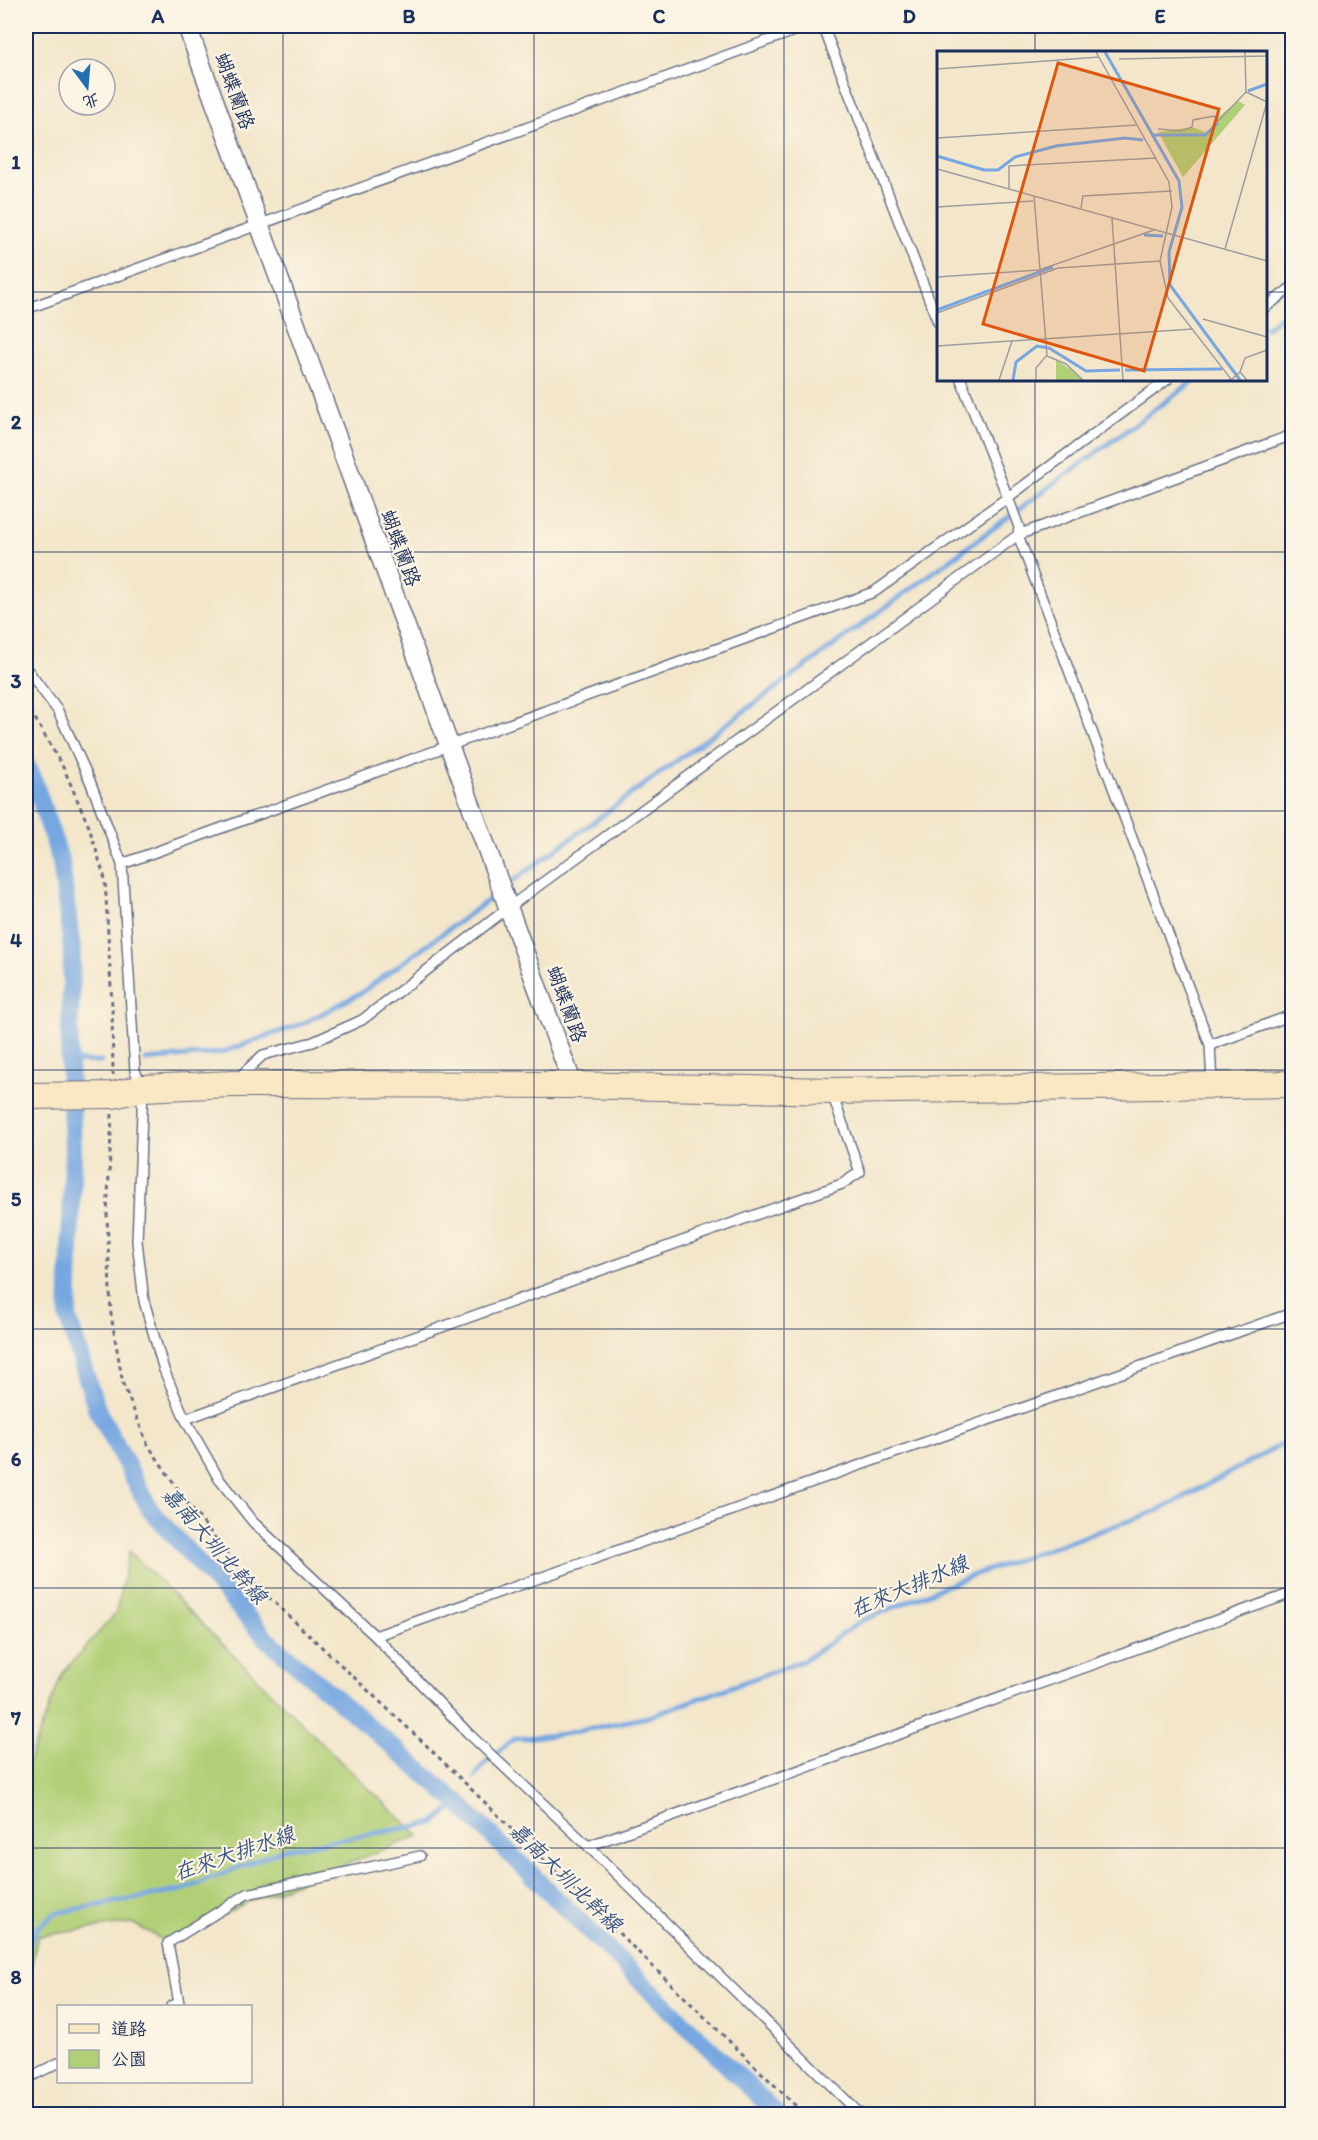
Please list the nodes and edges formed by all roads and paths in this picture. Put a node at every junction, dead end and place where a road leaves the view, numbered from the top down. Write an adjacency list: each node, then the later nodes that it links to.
1 (187, 26): 4 (street, 蝴蝶蘭路)
2 (808, 26): 4 (lane)
3 (823, 26): 8 (lane)
4 (259, 224): 7 (lane); 16 (street, 蝴蝶蘭路)
5 (1293, 287): 6 (lane)
6 (1267, 306)
7 (26, 309)
8 (937, 317)
9 (961, 381): 12 (lane)
10 (1166, 381): 12 (lane)
11 (1293, 435): 13 (lane)
12 (1009, 500): 13 (lane); 16 (lane)
13 (1018, 531): 18 (lane); 20 (lane)
14 (26, 668): 17 (lane)
15 (26, 703): 27 (path)
16 (449, 746): 17 (lane); 18 (street, 蝴蝶蘭路)
17 (122, 864): 25 (lane)
18 (508, 908): 21 (lane); 23 (street, 蝴蝶蘭路)
19 (1293, 1015): 20 (lane)
20 (1210, 1045): 24 (lane)
21 (232, 1084): 23 (main road); 25 (main road)
22 (1293, 1084): 24 (main road)
23 (573, 1085): 26 (main road)
24 (1212, 1085): 26 (main road)
25 (143, 1088): 27 (main road); 30 (lane)
26 (831, 1092): 30 (lane)
27 (113, 1095): 28 (main road); 38 (path)
28 (37, 1096)
29 (1293, 1313): 32 (lane)
30 (185, 1419): 32 (lane)
31 (1293, 1593): 33 (lane)
32 (375, 1636): 33 (lane)
33 (588, 1846): 39 (lane)
34 (420, 1856): 35 (lane)
35 (174, 2005)
36 (57, 2064): 37 (lane)
37 (26, 2073)
38 (804, 2115)
39 (860, 2115)

